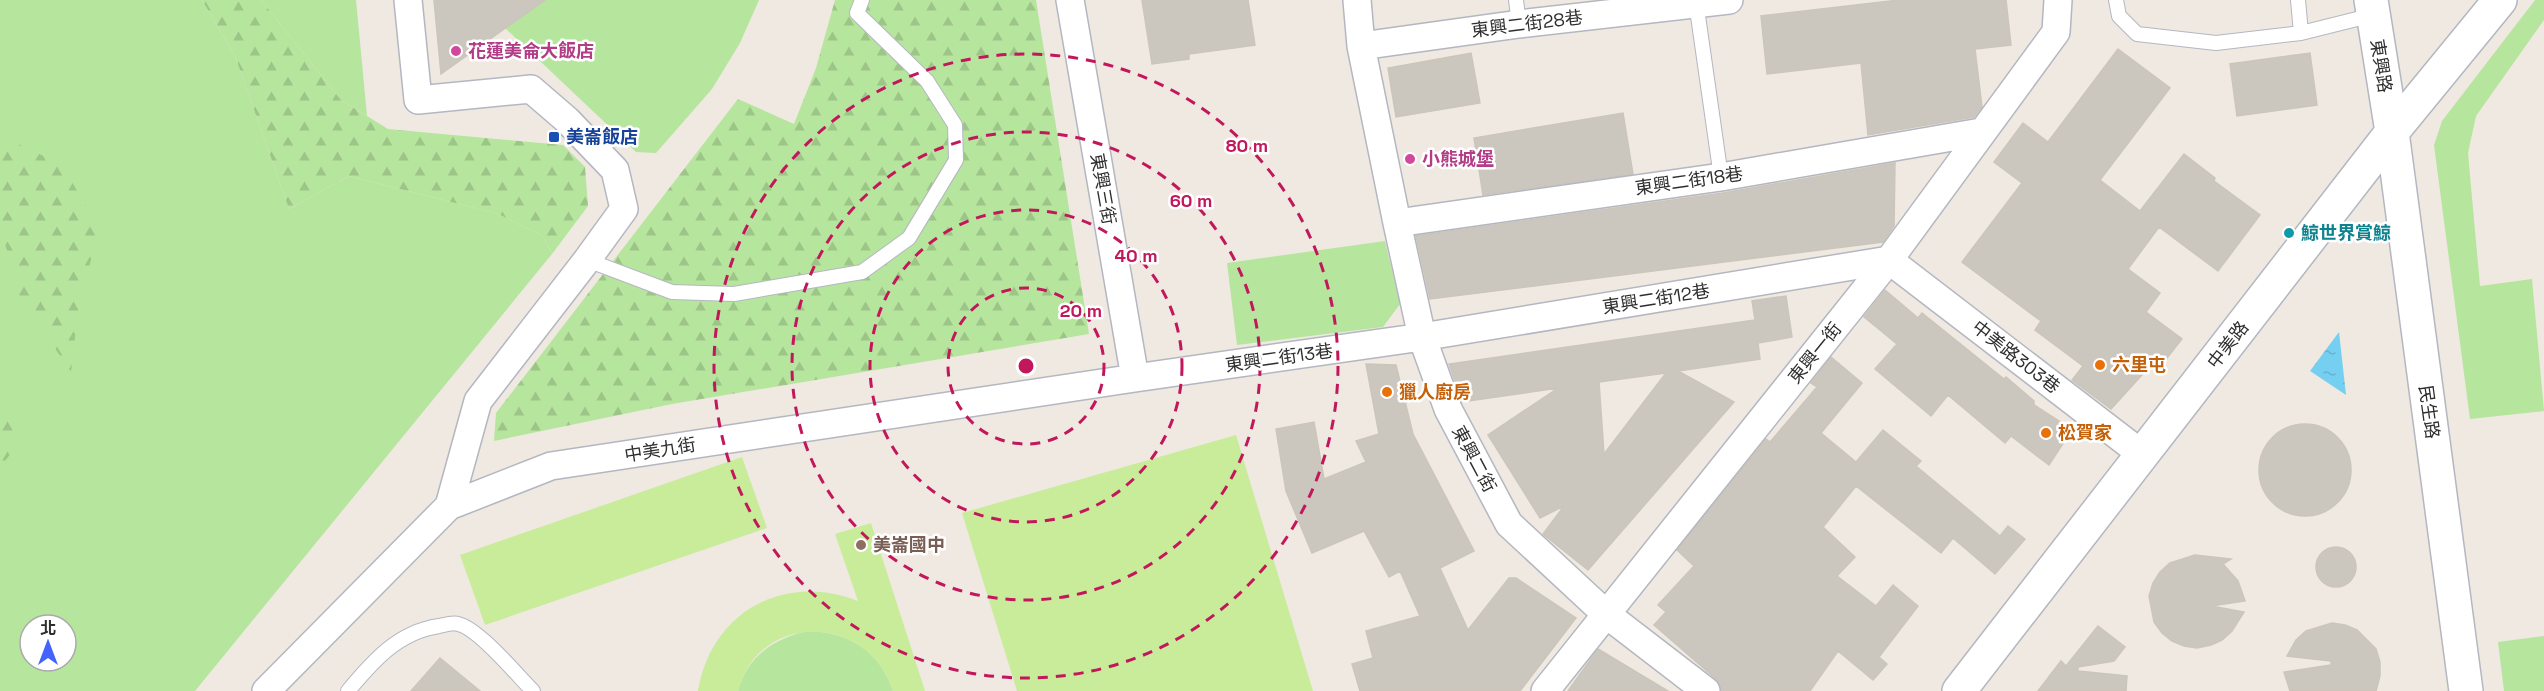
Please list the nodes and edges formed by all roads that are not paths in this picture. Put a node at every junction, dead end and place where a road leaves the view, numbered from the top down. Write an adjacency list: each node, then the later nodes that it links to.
1 (408, 0): 19 (street)
2 (862, 0): 19 (lane)
3 (1070, 0): 22 (street, 東興三街)
4 (1357, 0): 14 (street, 東興二街)
5 (1729, 0): 10 (street, 東興二街28巷)
6 (2058, 0): 15 (street, 東興一街)
7 (2116, 0): 13 (lane)
8 (2298, 0): 13 (lane)
9 (2500, 0): 16 (street, 中美路)
10 (1697, 2): 12 (street, 東興二街28巷); 17 (lane)
11 (2372, 8): 13 (lane); 16 (street, 東興路)
12 (1518, 12): 14 (street, 東興二街28巷)
13 (2301, 33)
14 (1361, 46): 18 (street, 東興二街)
15 (1981, 132): 17 (street, 東興二街18巷); 20 (street, 東興一街)
16 (2392, 132): 23 (street, 中美路); 32 (street, 民生路)
17 (1721, 177): 18 (street, 東興二街18巷)
18 (1397, 223): 21 (street, 東興二街)
19 (587, 260): 24 (street)
20 (1889, 260): 21 (street, 東興二街12巷); 23 (street, 中美路303巷); 25 (street, 東興一街)
21 (1422, 337): 22 (street, 東興二街13巷); 25 (street, 東興二街)
22 (1135, 378): 24 (street, 中美九街)
23 (2143, 455): 31 (street, 中美路)
24 (449, 506): 26 (street, 中美九街)
25 (1606, 614): 29 (street, 東興一街); 30 (street, 東興二街)
26 (266, 691)
27 (348, 691): 28 (lane)
28 (533, 691)
29 (1545, 691)
30 (1706, 691)
31 (1959, 691)
32 (2466, 691)

